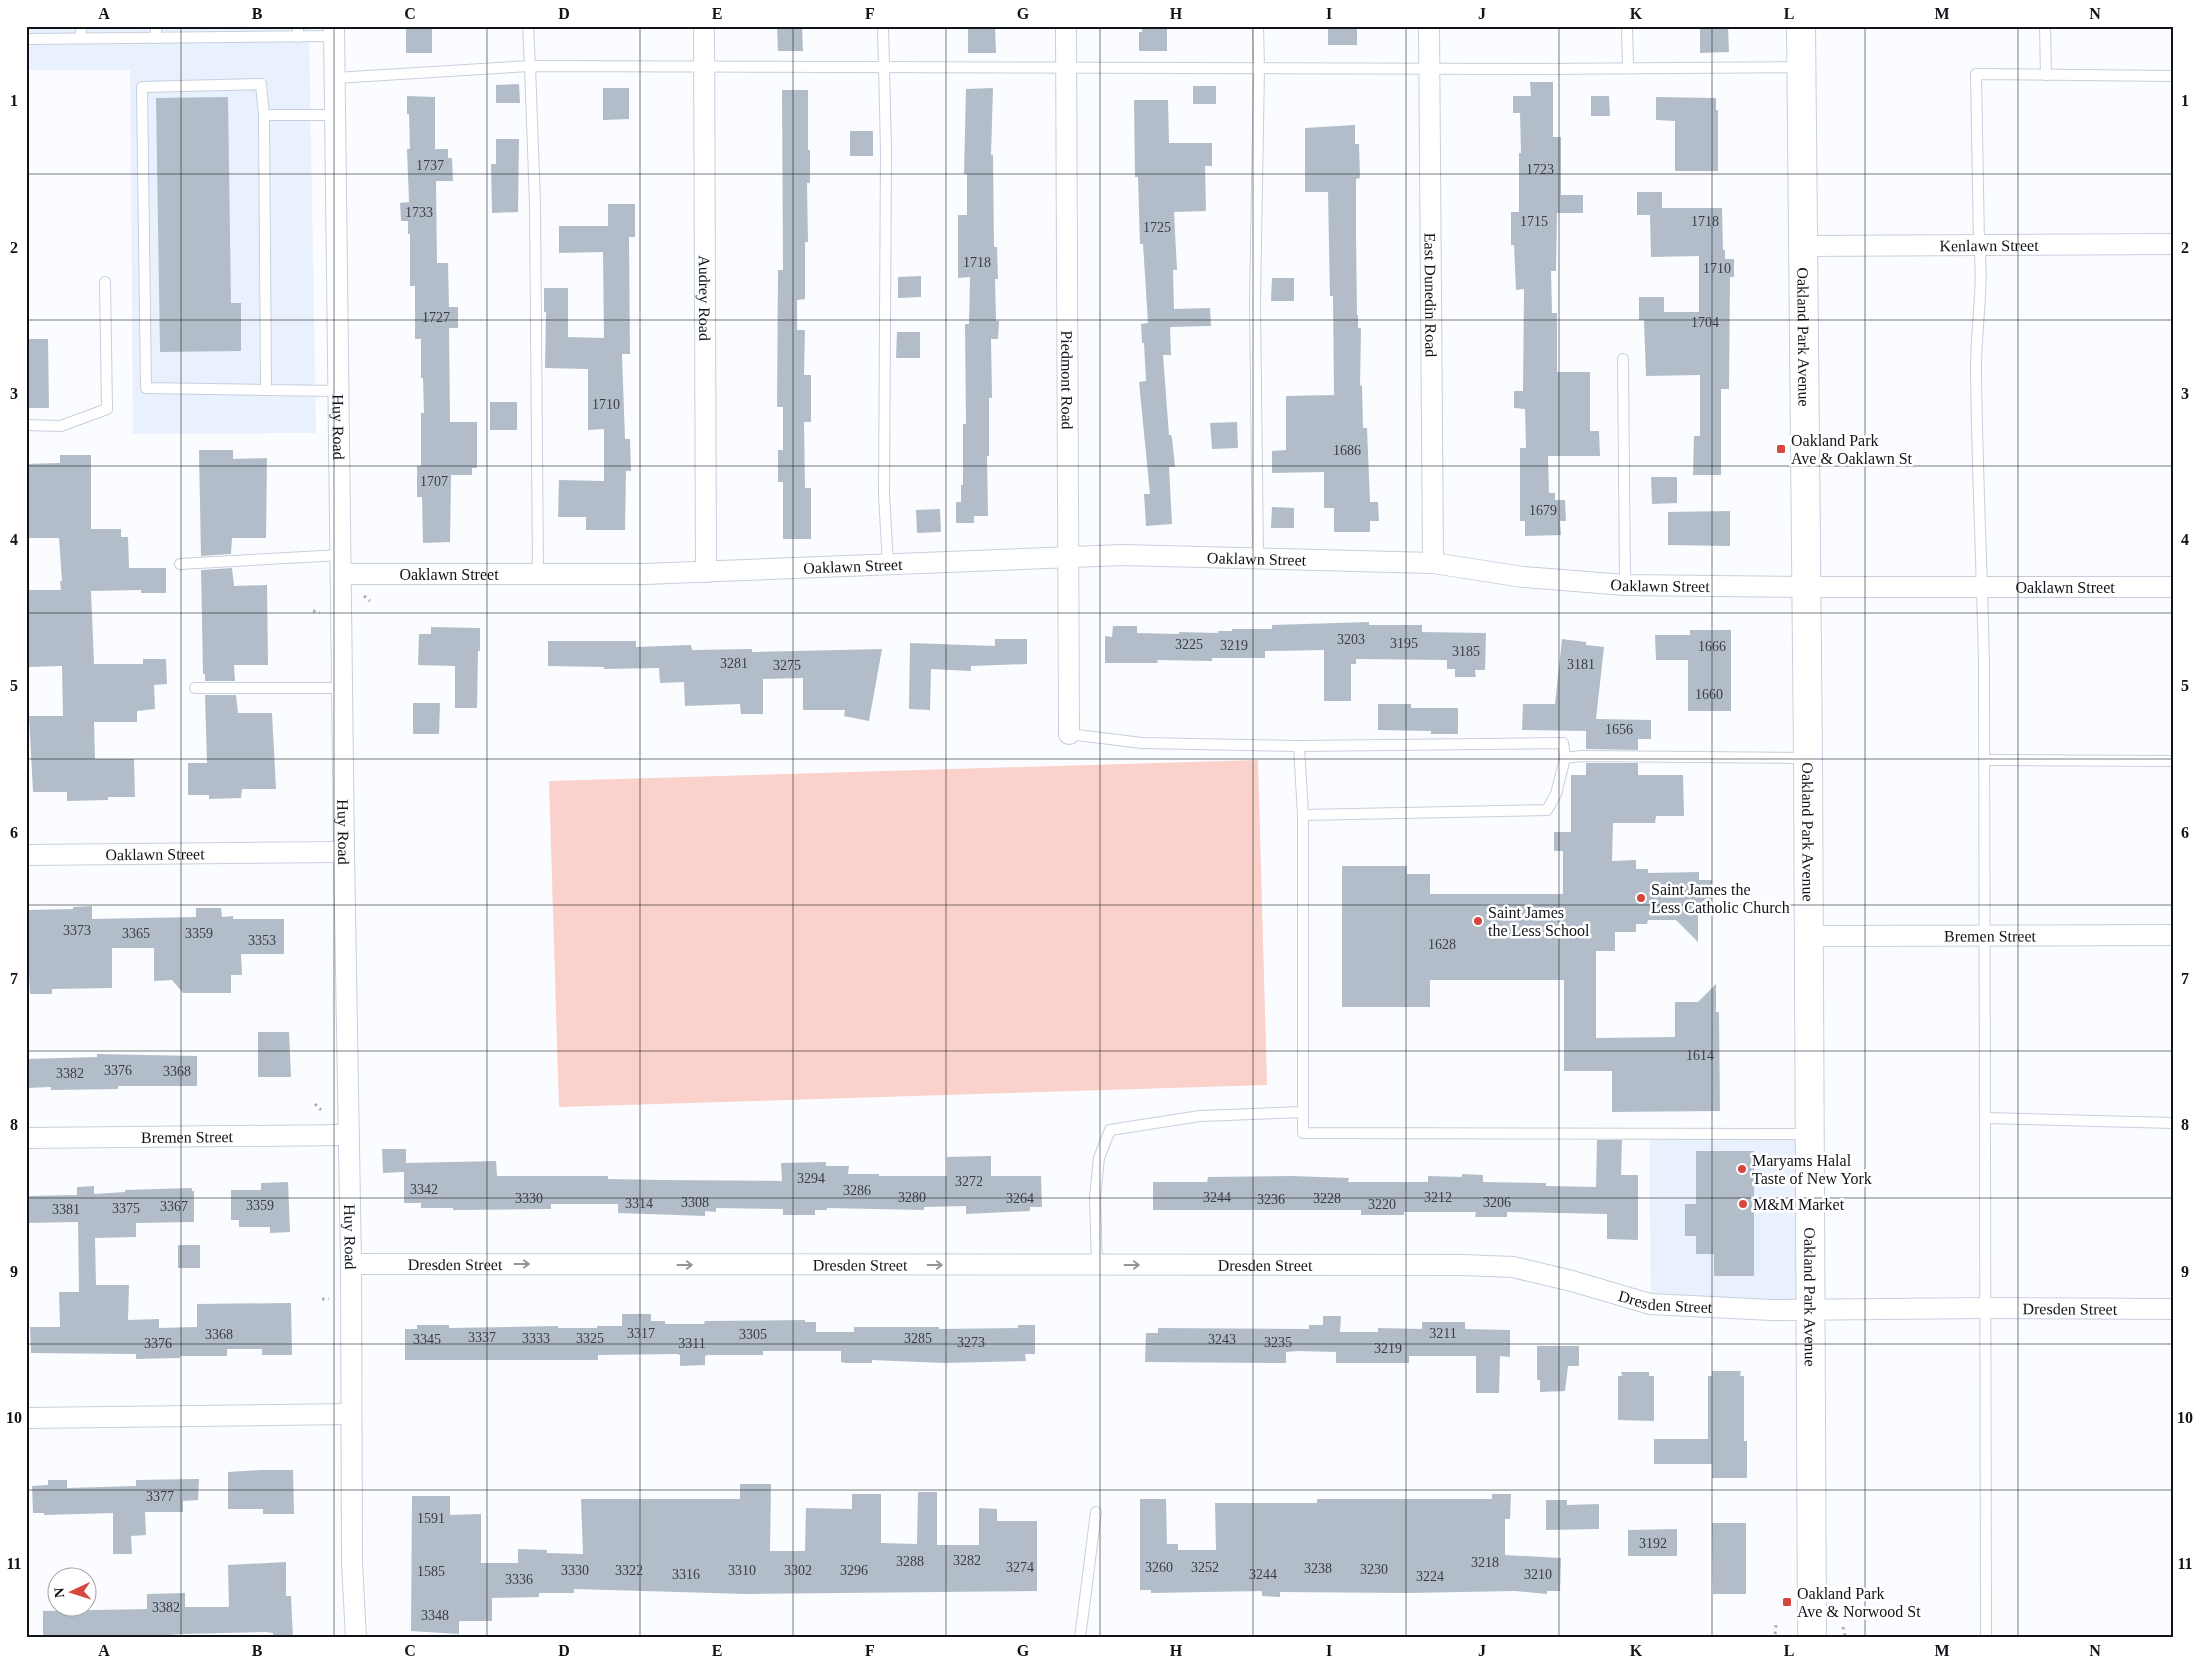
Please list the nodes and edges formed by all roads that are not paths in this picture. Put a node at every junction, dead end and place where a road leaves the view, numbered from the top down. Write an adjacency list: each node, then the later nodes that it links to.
1 (81, 26): 14 (lane)
2 (156, 26): 15 (lane)
3 (528, 26): 17 (lane)
4 (704, 26): 19 (street, Audrey Road)
5 (883, 26): 18 (lane)
6 (1066, 26): 22 (street, Piedmont Road)
7 (1258, 26): 23 (lane)
8 (1429, 26): 24 (street, East Dunedin Road)
9 (1627, 26): 20 (lane)
10 (1801, 26): 21 (main road, Oakland Park Avenue)
11 (2044, 26): 25 (lane)
12 (334, 31): 13 (lane); 27 (street, Huy Road)
13 (298, 32): 15 (lane)
14 (81, 38): 15 (lane); 16 (lane)
15 (156, 38)
16 (26, 39)
17 (530, 66): 19 (lane); 27 (lane); 45 (lane)
18 (885, 66): 19 (lane); 22 (lane); 43 (lane)
19 (704, 67): 44 (street, Audrey Road)
20 (1628, 67): 21 (lane); 24 (lane)
21 (1802, 67): 32 (main road, Oakland Park Avenue)
22 (1066, 68): 23 (lane); 38 (street, Piedmont Road)
23 (1259, 68): 24 (lane); 39 (lane)
24 (1430, 68): 40 (street, East Dunedin Road)
25 (2046, 75): 26 (lane); 30 (lane)
26 (2173, 76)
27 (335, 78): 29 (street, Huy Road)
28 (264, 115): 29 (lane); 35 (lane); 35 (lane)
29 (335, 115): 36 (street, Huy Road)
30 (1980, 244): 31 (street, Kenlawn Street); 32 (street, Kenlawn Street); 47 (lane)
31 (2173, 244)
32 (1804, 246): 48 (main road, Oakland Park Avenue)
33 (105, 282): 37 (lane)
34 (1623, 359): 46 (lane)
35 (266, 390): 36 (lane)
36 (339, 391): 42 (street, Huy Road)
37 (26, 425)
38 (1070, 555): 39 (street, Oaklawn Street); 43 (street, Oaklawn Street); 52 (street, Piedmont Road)
39 (1258, 558): 40 (street, Oaklawn Street)
40 (1433, 563): 46 (street, Oaklawn Street)
41 (180, 564): 42 (lane)
42 (341, 564): 45 (street, Oaklawn Street); 51 (street, Huy Road)
43 (888, 564): 44 (street, Oaklawn Street)
44 (706, 572): 45 (street, Oaklawn Street)
45 (538, 574)
46 (1625, 585): 48 (street, Oaklawn Street)
47 (1983, 586): 48 (street, Oaklawn Street); 49 (street, Oaklawn Street); 56 (lane)
48 (1807, 587): 55 (main road, Oakland Park Avenue)
49 (2173, 587)
50 (195, 688): 51 (lane)
51 (342, 688): 59 (street, Huy Road)
52 (1069, 734): 53 (lane)
53 (1300, 746): 54 (lane); 58 (lane)
54 (1565, 758): 55 (lane); 58 (lane)
55 (1808, 758): 63 (main road, Oakland Park Avenue)
56 (1985, 760): 57 (lane); 61 (lane)
57 (2173, 761)
58 (1304, 815): 64 (lane)
59 (344, 852): 60 (street, Oaklawn Street); 68 (street, Huy Road)
60 (26, 855)
61 (1986, 935): 62 (street, Bremen Street); 63 (street, Bremen Street); 65 (lane)
62 (2173, 935)
63 (1808, 936): 67 (main road, Oakland Park Avenue)
64 (1303, 1112): 67 (lane); 71 (lane)
65 (1986, 1118): 66 (lane); 72 (lane)
66 (2173, 1122)
67 (1810, 1134): 74 (main road, Oakland Park Avenue)
68 (349, 1135): 69 (street, Bremen Street); 70 (street, Huy Road)
69 (26, 1138)
70 (351, 1264): 71 (street, Dresden Street, one-way to 71); 75 (street, Huy Road)
71 (1097, 1265): 74 (street, Dresden Street, one-way to 74)
72 (1988, 1308): 73 (street, Dresden Street); 74 (street, Dresden Street); 81 (lane)
73 (2173, 1309)
74 (1811, 1310): 80 (main road, Oakland Park Avenue)
75 (351, 1414): 76 (street); 78 (street, Huy Road)
76 (26, 1418)
77 (1096, 1512): 79 (lane)
78 (356, 1638)
79 (1080, 1638)
80 (1812, 1638)
81 (1986, 1638)

